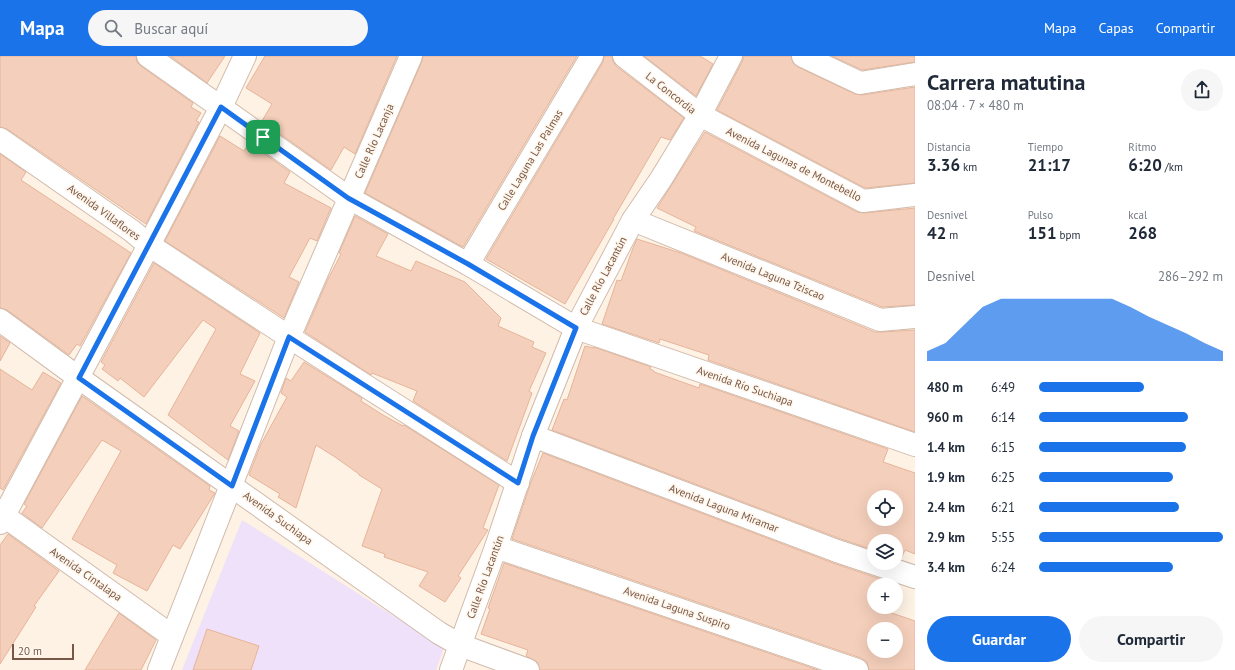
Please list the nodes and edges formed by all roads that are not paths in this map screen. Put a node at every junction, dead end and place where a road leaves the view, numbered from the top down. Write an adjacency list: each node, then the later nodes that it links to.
1 (148, 56): 9 (street, Avenida Río Suchiapa)
2 (245, 56): 9 (street)
3 (411, 56): 13 (street, Calle Río Lacanja)
4 (592, 56): 16 (street, Calle Laguna Las Palmas)
5 (624, 56): 10 (street, La Concordia)
6 (731, 56): 10 (street, Calle Río Lacantún)
7 (803, 56): 8 (street)
8 (915, 74)
9 (221, 107): 13 (street, Avenida Río Suchiapa); 15 (street)
10 (700, 115): 12 (street, Avenida Lagunas de Montebello); 14 (street, Calle Río Lacantún)
11 (0, 139): 15 (street, Avenida Villaflores)
12 (915, 195)
13 (348, 198): 16 (street, Avenida Río Suchiapa); 20 (street, Calle Río Lacanja)
14 (633, 220): 17 (street, Avenida Laguna Tziscao); 19 (street, Calle Río Lacantún)
15 (149, 245): 20 (street, Avenida Villaflores); 21 (street)
16 (468, 264): 19 (street, Avenida Río Suchiapa)
17 (915, 317)
18 (0, 320): 21 (street, Avenida Suchiapa)
19 (576, 328): 22 (street, Calle Río Lacantún); 23 (street, Avenida Río Suchiapa)
20 (289, 337): 24 (street, Avenida Villaflores); 25 (street, Calle Río Lacanja)
21 (79, 378): 25 (street, Avenida Suchiapa); 26 (street)
22 (533, 436): 24 (street, Calle Río Lacantún); 28 (street, Avenida Laguna Miramar)
23 (915, 445)
24 (518, 483): 27 (street, Calle Río Lacantún)
25 (232, 486): 29 (street, Calle Río Lacanja); 30 (street, Avenida Suchiapa)
26 (1, 517): 29 (street, Avenida Cintalapa)
27 (496, 547): 30 (street, Calle Río Lacantún); 34 (street, Avenida Laguna Suspiro)
28 (915, 577)
29 (172, 636): 31 (street, Calle Río Lacanja)
30 (460, 645): 32 (street, Calle Río Lacantún); 33 (street, Avenida Suchiapa)
31 (159, 670)
32 (451, 670)
33 (528, 670)
34 (857, 670)

